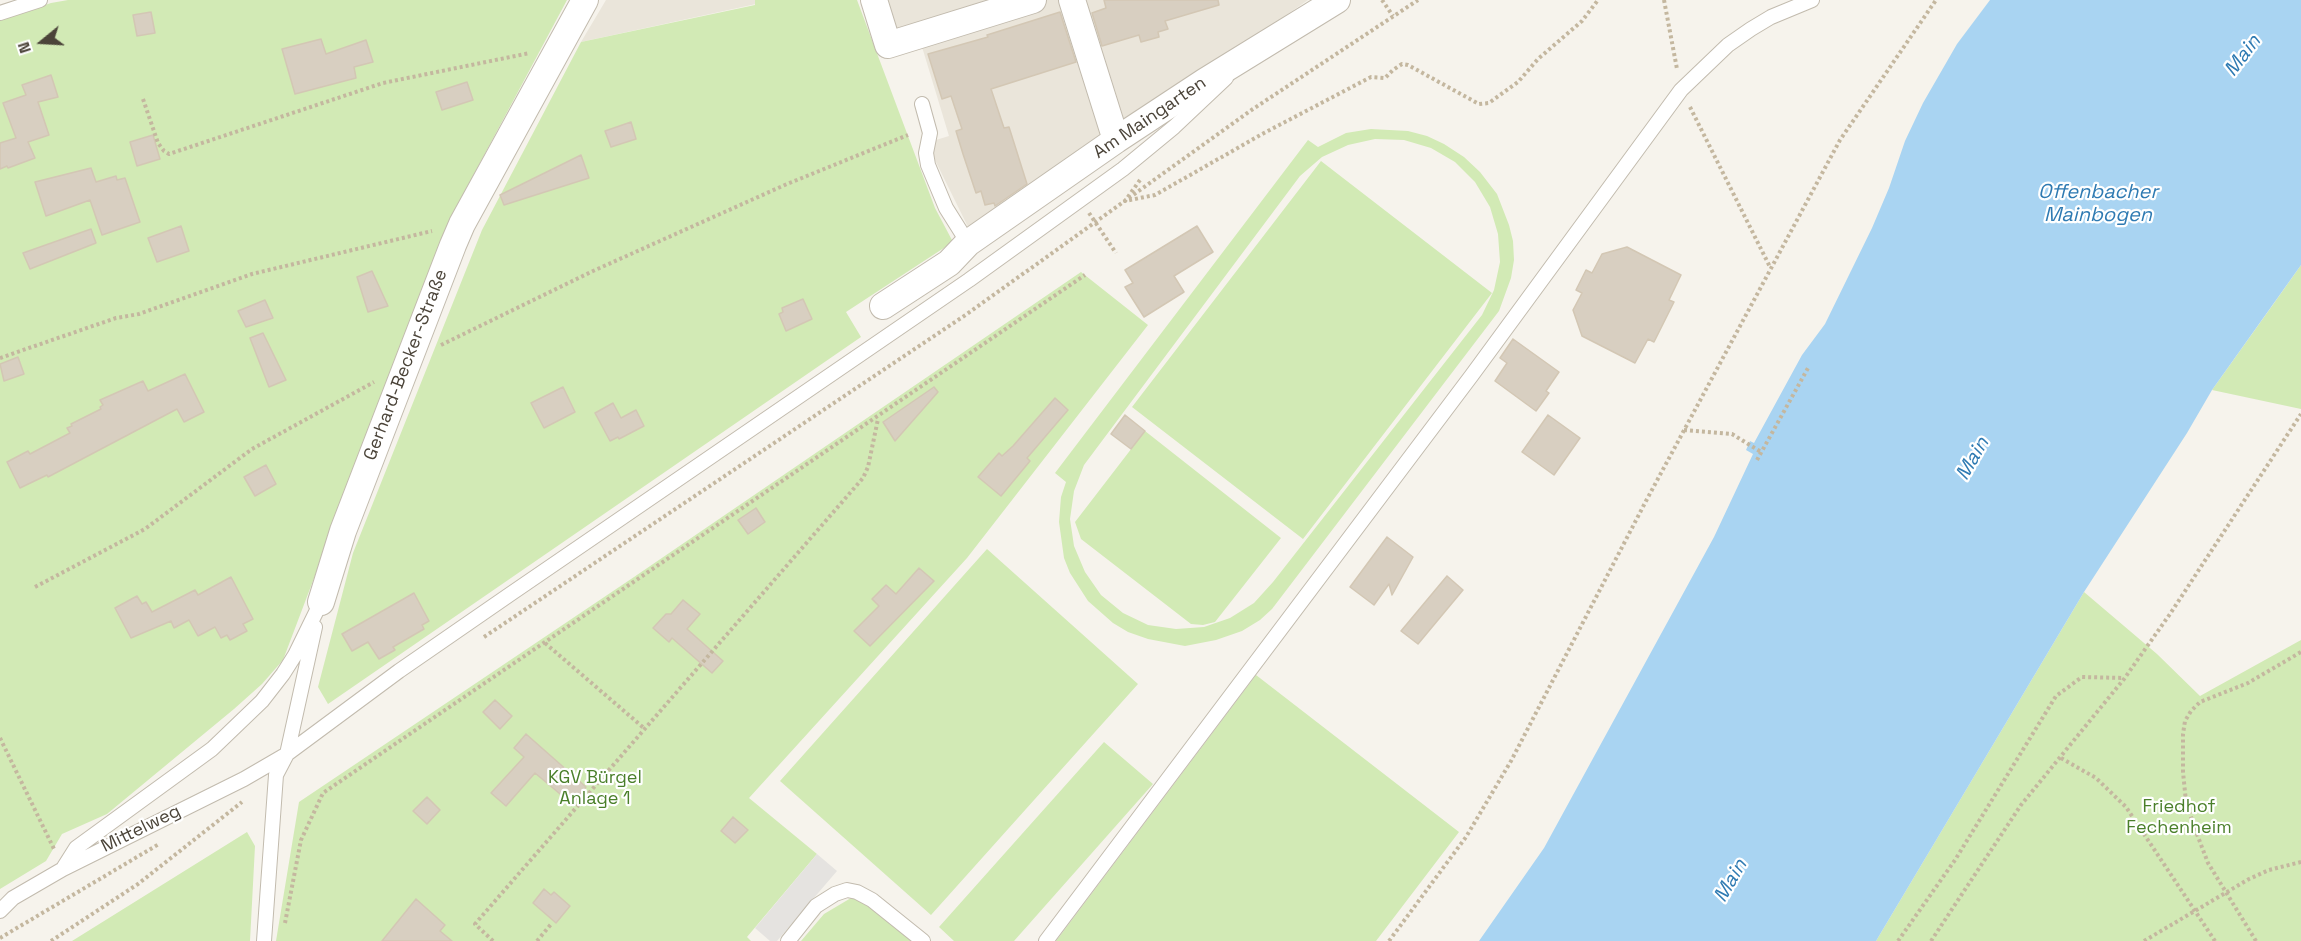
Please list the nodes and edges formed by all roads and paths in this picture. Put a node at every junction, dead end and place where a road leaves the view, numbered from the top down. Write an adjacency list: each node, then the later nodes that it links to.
1 (40, 0): 13 (lane)
2 (585, 0): 15 (street, Gerhard-Becker-Straße)
3 (874, 0): 4 (street)
4 (1033, 0)
5 (1072, 0): 21 (street)
6 (1337, 0): 16 (street, Am Maingarten)
7 (1382, 0): 14 (path)
8 (1418, 0): 14 (path)
9 (1598, 0): 23 (path)
10 (1664, 0): 17 (path)
11 (1812, 0): 17 (lane)
12 (1936, 0): 28 (path)
13 (0, 13)
14 (1393, 16): 23 (path)
15 (557, 47): 18 (path); 25 (street, Gerhard-Becker-Straße)
16 (1255, 49): 21 (street, Am Maingarten); 48 (lane, Mittelweg)
17 (1681, 90): 28 (path); 66 (lane)
18 (142, 99)
19 (922, 104): 26 (lane)
20 (908, 135): 32 (path)
21 (1116, 140): 26 (street, Am Maingarten)
22 (1141, 179): 23 (path)
23 (1125, 201): 24 (path)
24 (1095, 222): 27 (path); 42 (path)
25 (462, 224): 31 (path); 32 (street, Gerhard-Becker-Straße)
26 (968, 243): 30 (street, Am Maingarten)
27 (1116, 253)
28 (1771, 268): 37 (path)
29 (1085, 275): 35 (path)
30 (884, 306)
31 (0, 358)
32 (408, 360): 40 (path); 41 (street, Gerhard-Becker-Straße)
33 (1808, 368): 38 (path)
34 (2301, 414): 36 (path)
35 (878, 418): 43 (path); 46 (path)
36 (2299, 419): 45 (path)
37 (1684, 430): 38 (path); 67 (path)
38 (1761, 452): 39 (path)
39 (1757, 460)
40 (35, 587)
41 (321, 602): 48 (lane, Gerhard-Becker-Straße); 53 (lane)
42 (475, 643)
43 (545, 643): 46 (path); 58 (path)
44 (2301, 652): 54 (path)
45 (2124, 678): 49 (path); 68 (path)
46 (645, 729): 62 (path)
47 (0, 738): 53 (path)
48 (287, 754): 50 (lane); 53 (lane, Mittelweg)
49 (2061, 758): 56 (path); 69 (path)
50 (276, 775): 60 (path); 61 (lane)
51 (164, 841): 59 (path)
52 (2301, 862): 54 (path)
53 (63, 869): 55 (lane, Mittelweg)
54 (2225, 892): 56 (path); 72 (path)
55 (0, 911)
56 (2196, 912): 70 (path); 71 (path)
57 (552, 923): 63 (path)
58 (284, 930)
59 (0, 938)
60 (51, 941)
61 (264, 941)
62 (493, 941)
63 (537, 941)
64 (788, 941): 65 (lane)
65 (923, 941)
66 (1046, 941)
67 (1389, 941)
68 (1898, 941)
69 (1931, 941)
70 (2144, 941)
71 (2215, 941)
72 (2256, 941)

